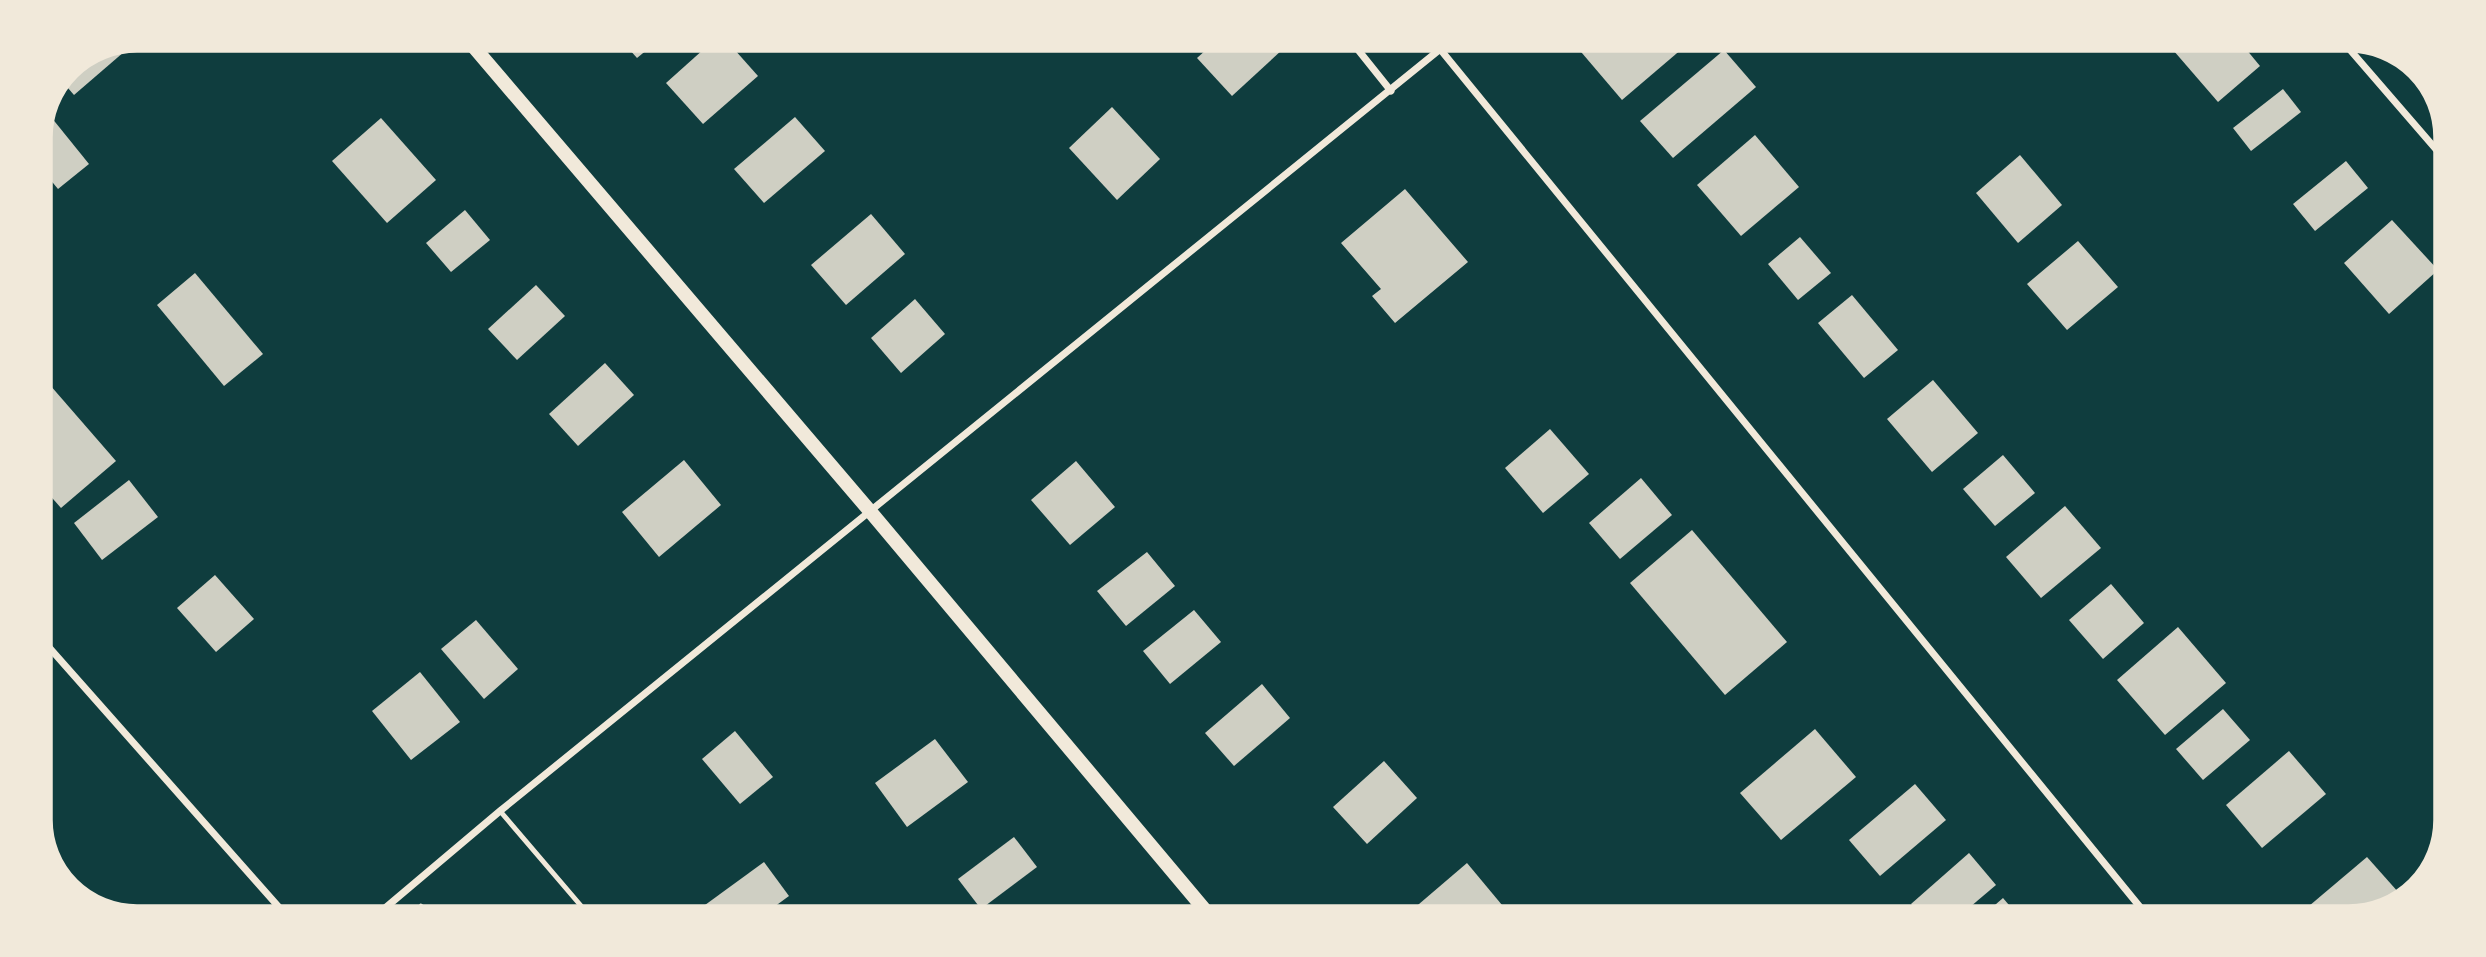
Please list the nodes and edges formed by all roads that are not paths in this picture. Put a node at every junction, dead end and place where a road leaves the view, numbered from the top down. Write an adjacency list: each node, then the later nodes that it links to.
1 (477, 51): 8 (main road)
2 (1359, 51): 6 (street)
3 (1438, 51): 6 (street)
4 (1442, 51): 15 (street)
5 (2351, 51): 7 (street)
6 (1391, 90): 8 (street)
7 (2435, 148)
8 (869, 510): 10 (street); 14 (main road)
9 (51, 649): 11 (street)
10 (500, 811): 12 (street); 13 (lane)
11 (278, 906)
12 (387, 906)
13 (581, 906)
14 (1202, 906)
15 (2139, 906)

